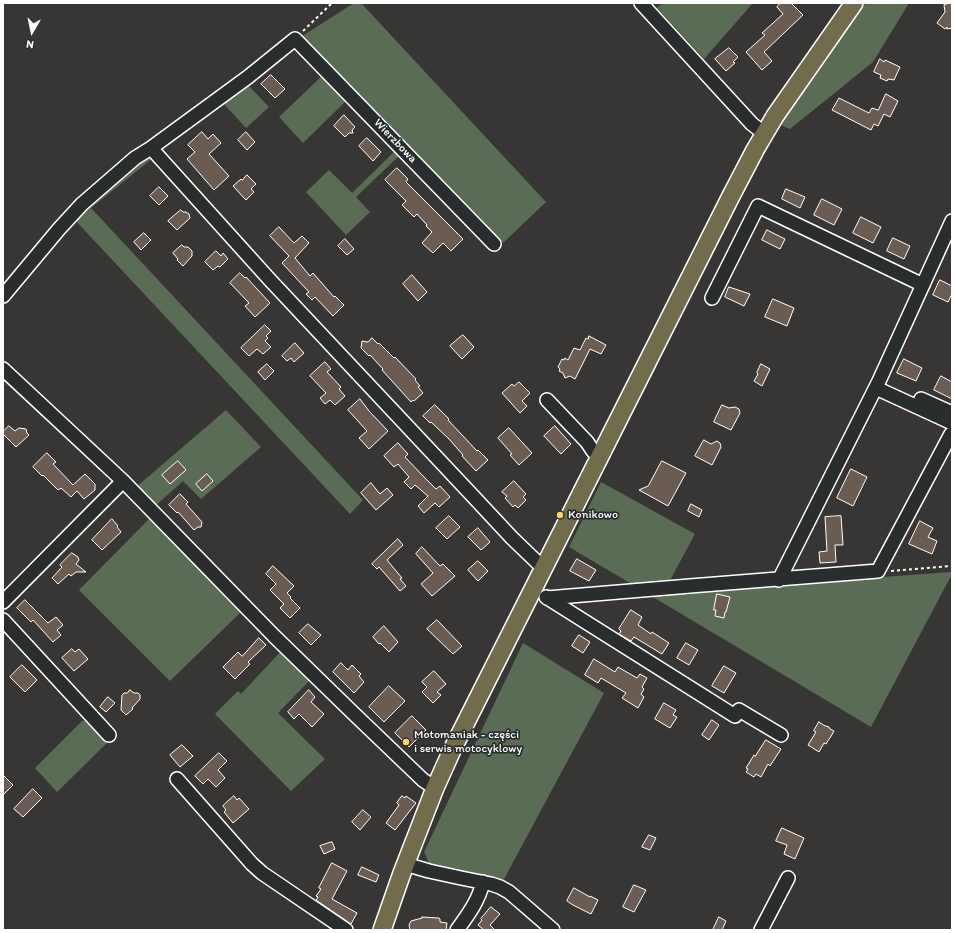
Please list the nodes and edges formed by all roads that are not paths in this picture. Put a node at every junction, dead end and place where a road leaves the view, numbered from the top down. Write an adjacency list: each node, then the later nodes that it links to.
1 (641, 3): 3 (street)
2 (854, 3): 3 (main road)
3 (765, 134): 15 (main road)
4 (151, 148): 6 (street, Wierzbowa); 8 (street); 17 (street)
5 (952, 221): 7 (street)
6 (494, 244)
7 (923, 285): 9 (street); 11 (street)
8 (3, 296)
9 (712, 298)
10 (3, 369): 16 (street)
11 (878, 384): 13 (street); 14 (street); 18 (street)
12 (547, 400): 15 (street)
13 (952, 413)
14 (951, 428): 18 (street)
15 (600, 455): 17 (main road)
16 (123, 480): 21 (street); 26 (street)
17 (544, 567): 19 (main road)
18 (779, 580): 20 (street)
19 (532, 589): 20 (street); 26 (main road)
20 (547, 598): 24 (street)
21 (3, 602)
22 (3, 620): 23 (street)
23 (109, 735)
24 (781, 735)
25 (177, 779): 30 (street)
26 (436, 788): 27 (main road)
27 (405, 864): 29 (street); 31 (main road)
28 (788, 878): 34 (street)
29 (483, 882): 32 (street); 33 (street)
30 (346, 930)
31 (382, 930)
32 (457, 930)
33 (553, 930)
34 (761, 930)

